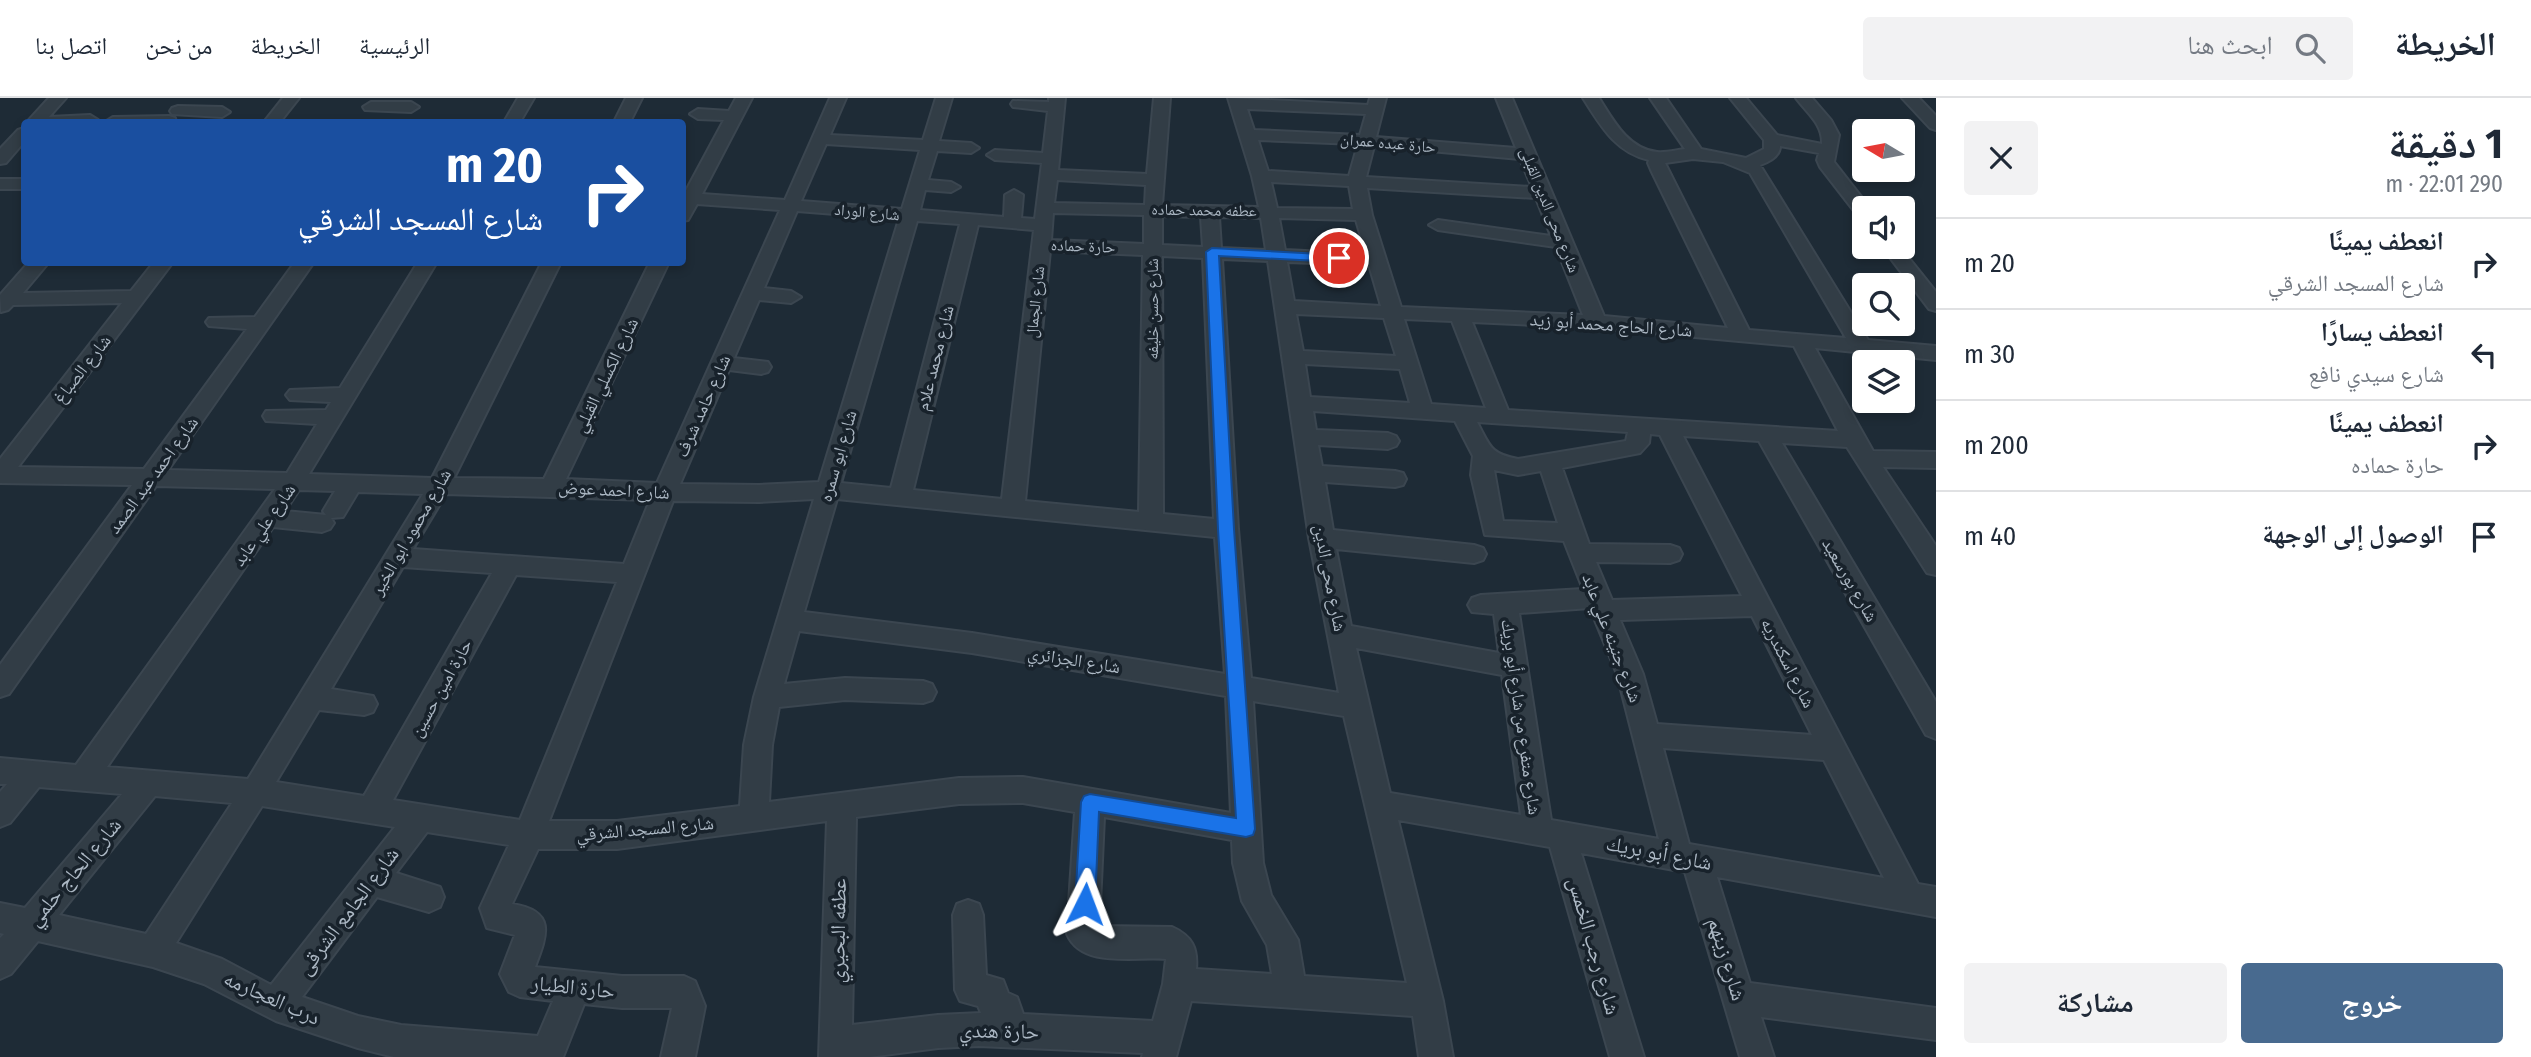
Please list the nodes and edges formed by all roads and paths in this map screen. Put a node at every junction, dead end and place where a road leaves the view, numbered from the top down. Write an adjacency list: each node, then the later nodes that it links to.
1 (190, 98): 26 (street)
2 (291, 98): 28 (street)
3 (526, 98): 30 (street)
4 (635, 98): 31 (street)
5 (744, 98): 25 (street)
6 (838, 98): 34 (street, شارع حامد شرف)
7 (944, 98): 40 (street, شارع ابو سمره)
8 (1161, 98): 50 (street, شارع حسن خليفه)
9 (1504, 98): 43 (street, شارع محى الدين القبلى)
10 (1591, 98): 46 (street)
11 (1658, 98): 45 (street)
12 (1738, 98): 38 (street)
13 (1804, 98): 42 (street)
14 (1910, 98): 33 (street)
15 (57, 101): 24 (street); 27 (street)
16 (1237, 101): 20 (street); 37 (street, شارع محى الدين)
17 (413, 102): 21 (street); 29 (street)
18 (1056, 102): 19 (street); 48 (street, شارع الجمال)
19 (1019, 104)
20 (1377, 104): 39 (street)
21 (371, 107)
22 (222, 112): 26 (street)
23 (698, 114): 25 (street)
24 (91, 115)
25 (734, 117): 32 (street); 57 (street)
26 (171, 118)
27 (38, 119)
28 (274, 119)
29 (403, 119)
30 (514, 119)
31 (624, 119)
32 (757, 119)
33 (1936, 125)
34 (832, 126): 40 (street); 60 (street, شارع حامد شرف)
35 (0, 133): 36 (street)
36 (21, 133)
37 (1248, 135): 39 (street, حارة عبده عمران); 49 (street, شارع محى الدين)
38 (1772, 139): 42 (street); 47 (street)
39 (1369, 140): 43 (street, حارة عبده عمران); 51 (street)
40 (929, 145): 41 (street); 54 (street, شارع ابو سمره)
41 (971, 148)
42 (1828, 150): 59 (street)
43 (1527, 154): 56 (street, شارع محى الدين القبلى)
44 (995, 155): 48 (street)
45 (1697, 155): 46 (street); 47 (street)
46 (1660, 158): 95 (street)
47 (1748, 163): 97 (street)
48 (1049, 167): 50 (street); 70 (street, شارع الجمال)
49 (1261, 176): 51 (street); 63 (street, شارع محى الدين)
50 (1155, 180): 61 (street, شارع حسن خليفه)
51 (1357, 180): 56 (street); 66 (street)
52 (0, 184): 53 (street)
53 (21, 184)
54 (917, 184): 55 (street); 65 (street, شارع ابو سمره)
55 (951, 187)
56 (1543, 193): 71 (street, شارع محى الدين القبلى)
57 (689, 194): 60 (street, شارع الوراد)
58 (1014, 195): 68 (street)
59 (1852, 197)
60 (791, 205): 65 (street, شارع الوراد); 84 (street, شارع حامد شرف)
61 (1153, 209): 62 (street, عطفه محمد حماده); 70 (street, عطفه محمد حماده); 72 (street, شارع حسن خليفه)
62 (1210, 210): 63 (street, عطفه محمد حماده); 73 (street)
63 (1269, 212): 64 (street, عطفه محمد حماده); 74 (street, شارع محى الدين)
64 (1311, 213): 66 (street, عطفه محمد حماده); 75 (street)
65 (908, 215): 67 (street, شارع الوراد); 128 (street, شارع ابو سمره)
66 (1363, 215): 77 (street)
67 (970, 220): 68 (street, شارع الوراد); 130 (street, شارع محمد علام)
68 (1012, 223): 70 (street, شارع الوراد)
69 (1438, 225): 71 (street)
70 (1043, 226): 72 (street, حارة حماده); 131 (street, شارع الجمال)
71 (1564, 243): 93 (street, شارع محى الدين القبلى)
72 (1152, 249): 73 (street, حارة حماده); 133 (street, شارع حسن خليفه)
73 (1212, 252): 74 (street, حارة حماده); 134 (street)
74 (1277, 255): 75 (street, حارة حماده); 89 (street, شارع محى الدين)
75 (1320, 257): 77 (street, حارة حماده)
76 (1900, 259): 88 (street)
77 (1376, 260): 90 (street)
78 (36, 266): 87 (street)
79 (161, 266): 85 (street, شارع الصباغ)
80 (301, 266): 94 (street, شارع احمد عبد الصمد)
81 (426, 266): 104 (street, شارع علي عابد)
82 (550, 266): 126 (street, شارع محمود ابو الخير)
83 (658, 266): 127 (street, شارع الكسلي القبلي)
84 (753, 293): 86 (street); 100 (street, شارع حامد شرف)
85 (137, 297): 87 (street); 121 (street, شارع الصباغ)
86 (791, 297)
87 (5, 298)
88 (1936, 305)
89 (1284, 307): 90 (street, شارع الحاج محمد أبو زيد); 99 (street, شارع محى الدين)
90 (1393, 313): 91 (street, شارع الحاج محمد أبو زيد); 101 (street)
91 (1460, 316): 93 (street, شارع الحاج محمد أبو زيد); 110 (street)
92 (216, 322): 94 (street)
93 (1596, 322): 95 (street, شارع الحاج محمد أبو زيد)
94 (262, 323): 122 (street, شارع احمد عبد الصمد)
95 (1742, 335): 96 (street, شارع الحاج محمد أبو زيد)
96 (1801, 341): 97 (street, شارع الحاج محمد أبو زيد); 116 (street)
97 (1861, 346): 98 (street, شارع الحاج محمد أبو زيد)
98 (1936, 353)
99 (1293, 357): 101 (street); 105 (street, شارع محى الدين)
100 (722, 363): 102 (street); 129 (street, شارع حامد شرف)
101 (1409, 363): 106 (street)
102 (761, 367)
103 (297, 395): 104 (street)
104 (346, 395): 109 (street, شارع علي عابد)
105 (1300, 403): 106 (street); 114 (street, شارع محى الدين)
106 (1423, 412): 107 (street)
107 (1464, 415): 110 (street); 117 (street)
108 (274, 416): 109 (street)
109 (332, 417): 124 (street, شارع علي عابد)
110 (1500, 417): 111 (street)
111 (1640, 426): 112 (street); 119 (street)
112 (1668, 428): 113 (street); 146 (street, شارع اسكندريه)
113 (1765, 433): 116 (street); 157 (street, شارع بورسعيد)
114 (1304, 437): 115 (street); 120 (street, شارع محى الدين)
115 (1388, 441)
116 (1860, 449): 118 (street); 143 (street)
117 (1484, 456): 119 (street); 136 (street)
118 (1936, 460)
119 (1549, 462): 138 (street, شارع جنينه علي عابد)
120 (1310, 473): 123 (street); 137 (street, شارع محى الدين)
121 (0, 475): 122 (street, شارع احمد عوض)
122 (152, 475): 124 (street, شارع احمد عوض); 150 (street, شارع احمد عبد الصمد)
123 (1395, 479)
124 (294, 480): 125 (street, شارع احمد عوض); 132 (street, شارع علي عابد)
125 (352, 482): 126 (street, شارع احمد عوض); 132 (street)
126 (439, 486): 127 (street, شارع احمد عوض); 141 (street, شارع محمود ابو الخير)
127 (551, 487): 129 (street, شارع احمد عوض)
128 (828, 490): 129 (street, شارع احمد عوض); 130 (street, شارع احمد عوض); 147 (street, شارع ابو سمره)
129 (665, 492): 144 (street, شارع حامد شرف)
130 (900, 496): 131 (street, شارع احمد عوض)
131 (1013, 507): 133 (street, شارع احمد عوض)
132 (268, 517): 162 (street, شارع علي عابد)
133 (1151, 521): 134 (street, شارع احمد عوض)
134 (1226, 529): 151 (street)
135 (1469, 529): 136 (street)
136 (1493, 529): 138 (street)
137 (1321, 538): 139 (street); 148 (street, شارع محى الدين)
138 (1576, 542): 140 (street); 145 (street, شارع جنينه علي عابد)
139 (1474, 554)
140 (1670, 554)
141 (398, 557): 142 (street); 154 (street, شارع محمود ابو الخير)
142 (509, 565): 144 (street); 168 (street, حارة امين حسين)
143 (1936, 566)
144 (631, 574): 174 (street, شارع حامد شرف)
145 (1601, 604): 146 (street); 149 (street, شارع متفرع من شارع أبو بريك); 158 (street, شارع جنينه علي عابد)
146 (1759, 606): 159 (street, شارع اسكندريه)
147 (790, 620): 151 (street, شارع الجزائري); 153 (street, شارع ابو سمره)
148 (1341, 635): 149 (street); 156 (street, شارع محى الدين)
149 (1514, 666): 173 (street, شارع متفرع من شارع أبو بريك)
150 (0, 687)
151 (1239, 689): 156 (street, شارع الجزائري); 172 (street)
152 (923, 692): 153 (street)
153 (767, 697): 170 (street, شارع ابو سمره)
154 (313, 698): 155 (street); 164 (street, شارع محمود ابو الخير)
155 (364, 704)
156 (1356, 708): 166 (street, شارع محى الدين)
157 (1936, 727)
158 (1646, 735): 159 (street); 175 (street, شارع جنينه علي عابد)
159 (1833, 748): 178 (street, شارع اسكندريه)
160 (0, 771): 161 (street, شارع المسجد الشرقي)
161 (33, 773): 162 (street, شارع المسجد الشرقي); 169 (street)
162 (84, 777): 163 (street, شارع المسجد الشرقي)
163 (149, 782): 164 (street, شارع المسجد الشرقي); 181 (street, شارع الحاج حلمي)
164 (255, 792): 168 (street, شارع المسجد الشرقي); 182 (street, شارع محمود ابو الخير)
165 (1090, 802): 167 (street, شارع المسجد الشرقي); 172 (street, شارع المسجد الشرقي); 184 (street)
166 (1381, 804): 173 (street, شارع أبو بريك); 188 (street, شارع محى الدين)
167 (842, 805): 170 (street, شارع المسجد الشرقي); 193 (street, عطفه البحيري)
168 (372, 810): 171 (street, شارع المسجد الشرقي)
169 (0, 814)
170 (754, 817): 174 (street, شارع المسجد الشرقي)
171 (420, 818): 174 (street, شارع المسجد الشرقي); 176 (street, شارع الجامع الشرقى)
172 (1246, 829): 186 (street)
173 (1550, 833): 175 (street, شارع أبو بريك); 197 (street, شارع رجب الخمس)
174 (528, 835): 185 (street, حارة الطيار)
175 (1687, 859): 178 (street, شارع أبو بريك); 187 (street, شارع زينهم)
176 (370, 881): 177 (street); 189 (street, شارع الجامع الشرقى)
177 (429, 897)
178 (1923, 900)
179 (968, 915): 191 (street)
180 (0, 918): 181 (street, درب العجارمه)
181 (32, 924): 182 (street, درب العجارمه); 183 (street, شارع الحاج حلمي)
182 (153, 951): 189 (street, درب العجارمه)
183 (0, 963)
184 (1179, 984): 186 (street); 192 (street)
185 (574, 988): 194 (street); 195 (street, حارة الطيار)
186 (1291, 991): 188 (street)
187 (1739, 998): 190 (street); 198 (street, شارع زينهم)
188 (1427, 1001): 196 (street, شارع محى الدين)
189 (276, 1004): 194 (street, درب العجارمه)
190 (1936, 1024)
191 (1008, 1030): 192 (street, حارة هندي); 193 (street, حارة هندي)
192 (1161, 1047)
193 (835, 1050)
194 (546, 1055)
195 (678, 1057)
196 (1436, 1057)
197 (1627, 1057)
198 (1756, 1057)

